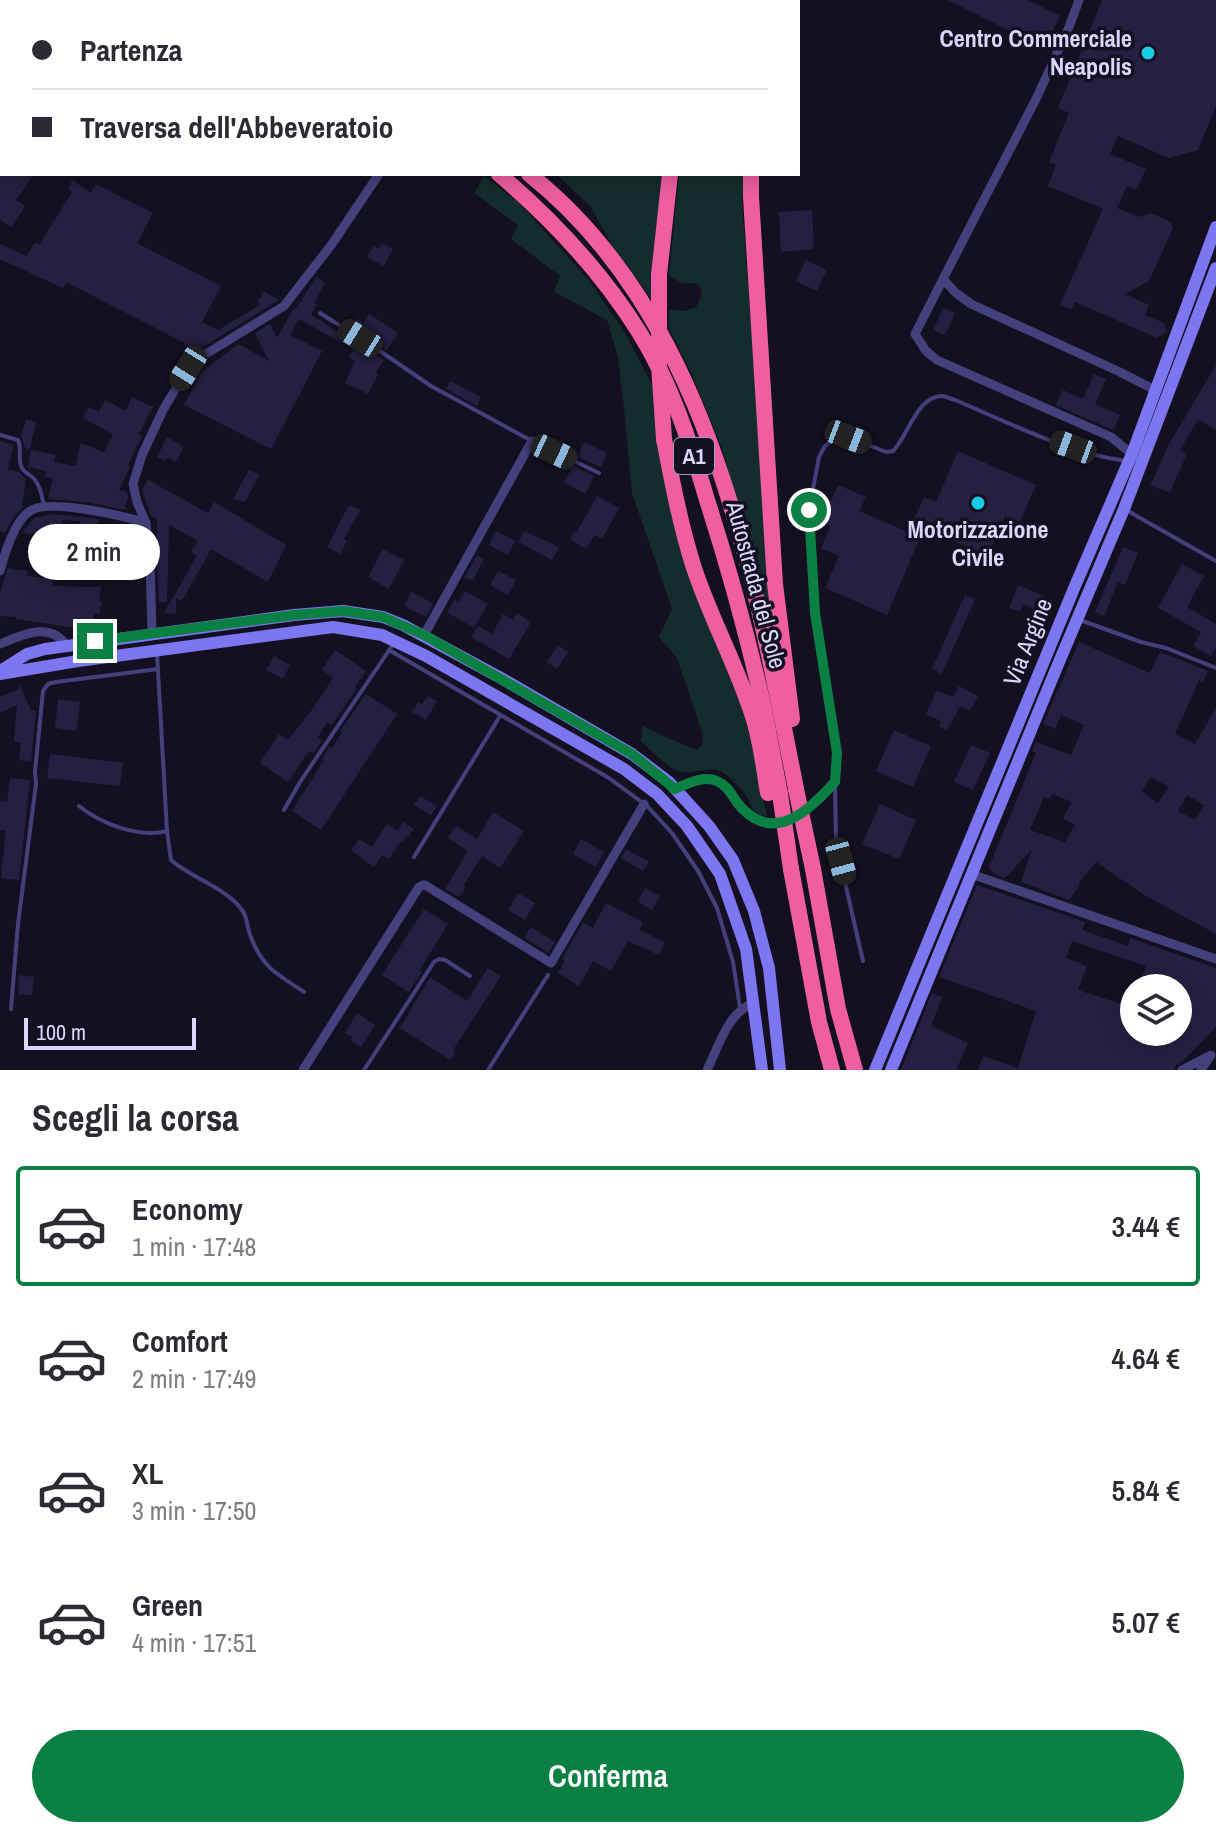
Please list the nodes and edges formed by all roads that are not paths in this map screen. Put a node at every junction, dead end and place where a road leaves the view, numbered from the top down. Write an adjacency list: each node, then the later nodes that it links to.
1 (1079, 0): 9 (street)
2 (378, 176): 18 (street)
3 (501, 176): 34 (highway, Autostrada del Sole / A1)
4 (531, 176): 34 (highway, Autostrada del Sole / A1)
5 (670, 176): 34 (highway, bridge)
6 (751, 176): 34 (highway)
7 (1216, 227): 11 (street, Via Argine)
8 (1216, 268): 17 (street, Via Argine)
9 (943, 279): 11 (street); 14 (street)
10 (320, 313): 13 (lane)
11 (1155, 390): 14 (street, Via Argine)
12 (0, 435): 16 (lane)
13 (532, 441): 15 (lane); 23 (street)
14 (1130, 457): 32 (lane); 58 (street, Via Argine)
15 (599, 473)
16 (44, 506): 18 (street); 20 (street)
17 (1124, 509): 19 (lane); 21 (street, Via Argine)
18 (146, 523): 22 (street)
19 (1216, 561)
20 (0, 571)
21 (1077, 619): 28 (lane); 40 (street, Via Argine)
22 (152, 634): 23 (street); 25 (street)
23 (424, 635): 33 (street)
24 (0, 644): 25 (street)
25 (66, 645): 30 (street)
26 (392, 645): 27 (street); 31 (lane); 37 (lane); 46 (street)
27 (157, 651): 29 (lane); 30 (street)
28 (1216, 668)
29 (158, 669): 38 (lane); 47 (lane)
30 (0, 672)
31 (500, 716): 35 (lane); 39 (lane)
32 (835, 782): 33 (street); 42 (lane)
33 (675, 789): 55 (street)
34 (787, 791): 56 (highway, bridge); 57 (highway, bridge)
35 (644, 804): 48 (lane); 50 (street)
36 (79, 806): 38 (lane)
37 (284, 810)
38 (167, 831): 45 (lane)
39 (414, 857)
40 (971, 874): 41 (street); 59 (street, Via Argine)
41 (1216, 959)
42 (863, 961)
43 (548, 975): 52 (lane)
44 (470, 976): 51 (lane)
45 (304, 992)
46 (753, 1003): 48 (street); 54 (street)
47 (11, 1009)
48 (740, 1010): 53 (street)
49 (1214, 1052): 60 (street); 61 (street)
50 (303, 1070)
51 (364, 1070)
52 (488, 1070)
53 (707, 1070)
54 (762, 1070)
55 (780, 1070)
56 (832, 1070)
57 (855, 1070)
58 (875, 1070)
59 (891, 1070)
60 (1182, 1070)
61 (1201, 1070)

